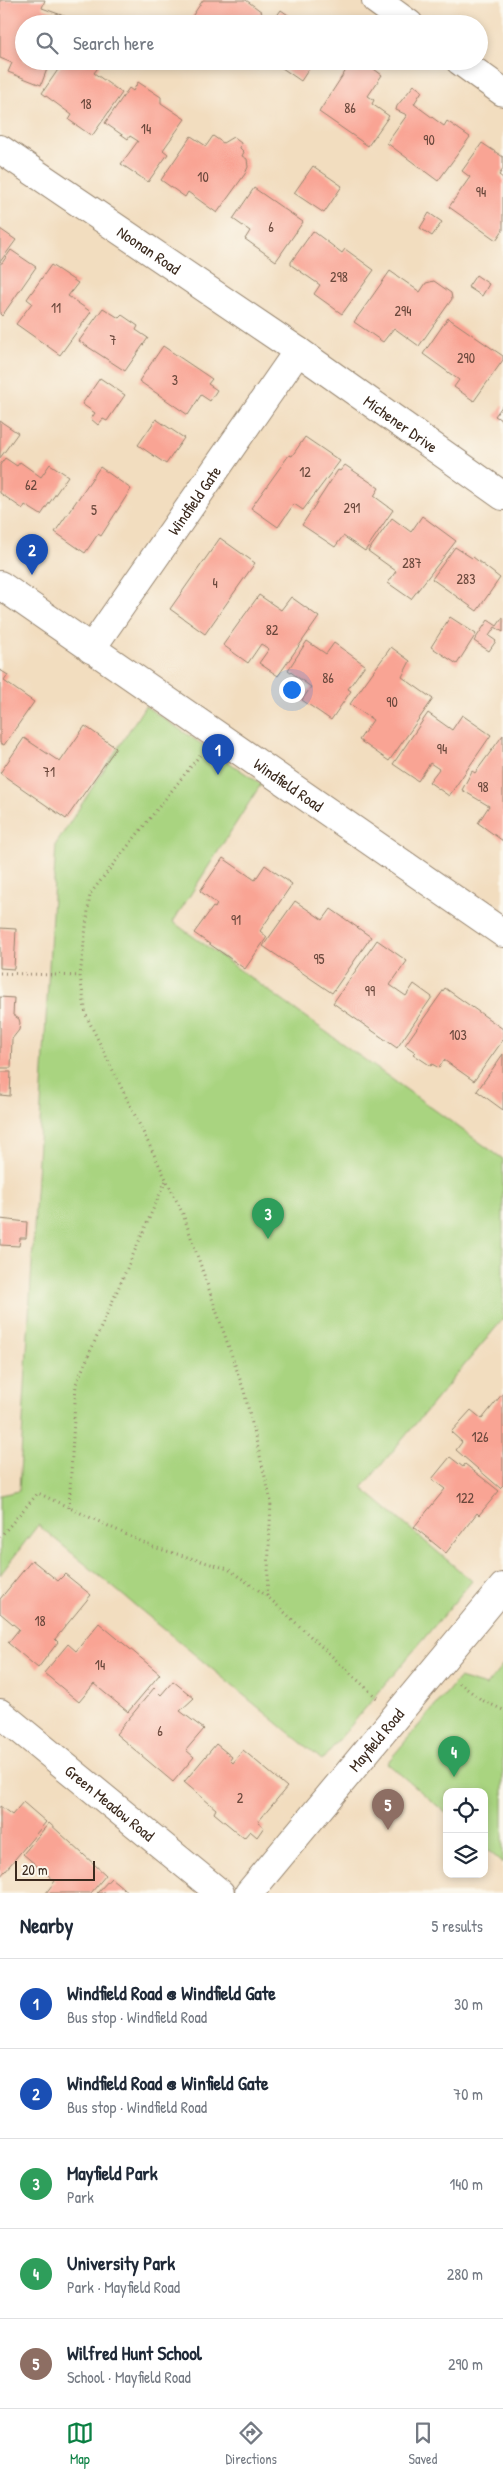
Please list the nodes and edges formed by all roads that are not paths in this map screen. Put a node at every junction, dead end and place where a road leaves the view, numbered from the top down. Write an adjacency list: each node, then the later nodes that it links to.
1 (376, 0): 2 (street)
2 (396, 15)
3 (472, 70): 4 (street)
4 (503, 92)
5 (0, 149): 6 (street, Noonan Road)
6 (298, 351): 7 (street, Michener Drive); 9 (street, Windfield Gate)
7 (503, 496)
8 (0, 585): 9 (street, Windfield Road)
9 (91, 649): 10 (street, Windfield Road)
10 (503, 933)
11 (503, 1587): 14 (street, Mayfield Road)
12 (0, 1713): 13 (street, Green Meadow Road)
13 (220, 1893)
14 (249, 1893)

